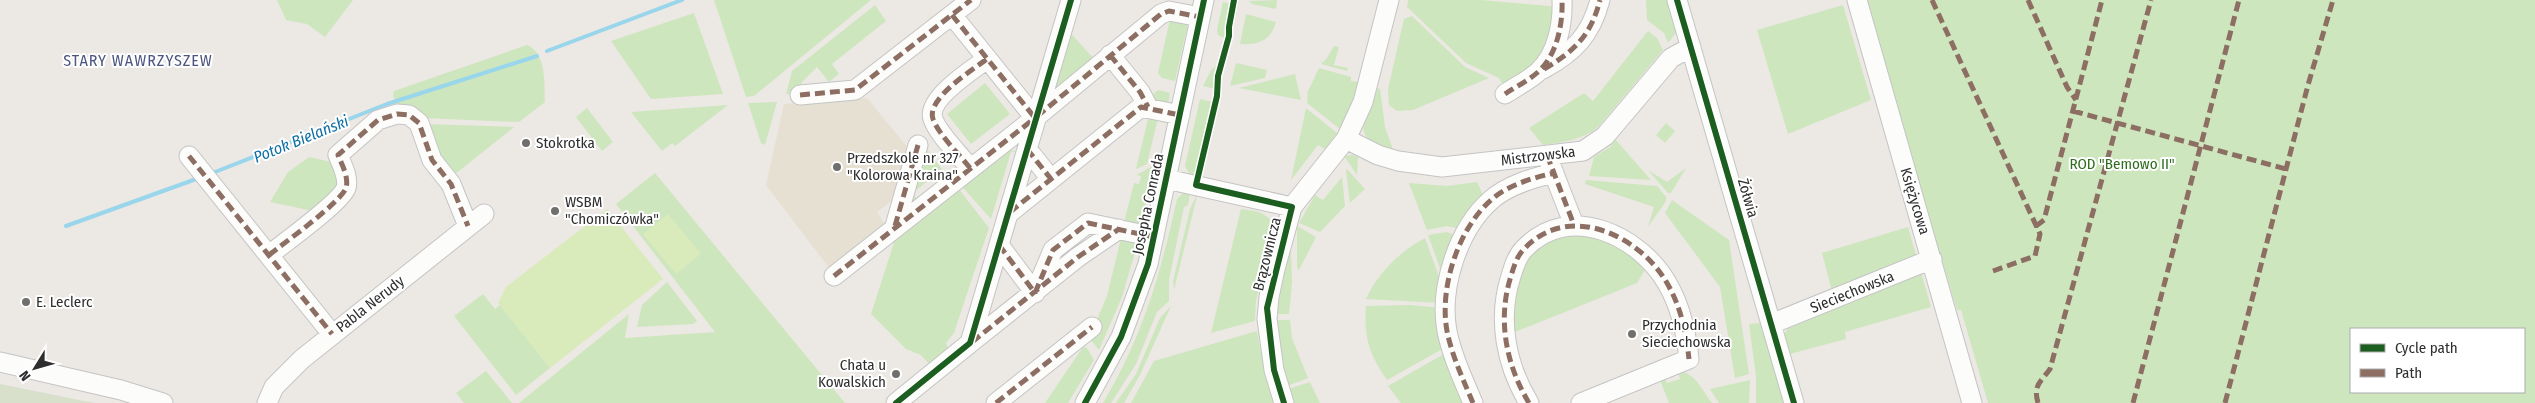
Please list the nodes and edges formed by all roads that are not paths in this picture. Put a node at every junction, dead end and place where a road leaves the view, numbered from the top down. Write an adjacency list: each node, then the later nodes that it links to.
1 (971, 0): 9 (street)
2 (1389, 0): 19 (street, Brązownicza)
3 (1562, 0): 13 (street)
4 (1600, 0): 13 (street)
5 (1677, 0): 10 (street, Żółwia)
6 (1857, 0): 37 (street, Księżycowa)
7 (1073, 4): 18 (street)
8 (1202, 8): 11 (street); 17 (street, Josepha Conrada)
9 (952, 15): 12 (street); 15 (street)
10 (1691, 47): 22 (street, Mistrzowska); 40 (street, Żółwia)
11 (1110, 55): 16 (street); 18 (street)
12 (987, 59): 18 (street); 24 (street)
13 (1538, 72): 14 (street)
14 (1505, 94)
15 (800, 95)
16 (1148, 107): 17 (street); 26 (street)
17 (1180, 115): 27 (street, Josepha Conrada)
18 (1035, 118): 21 (street); 24 (street)
19 (1346, 139): 22 (street, Mistrzowska); 28 (street, Brązownicza)
20 (918, 145): 33 (street)
21 (1027, 149): 26 (street); 30 (street)
22 (1547, 155): 25 (street)
23 (194, 162): 36 (street)
24 (970, 168): 33 (street)
25 (1554, 173): 31 (street); 51 (street)
26 (1051, 179): 30 (street)
27 (1166, 179): 28 (street, Brązownicza); 34 (street, Josepha Conrada)
28 (1292, 207): 50 (street, Brązownicza)
29 (484, 214): 32 (street, Pabla Nerudy)
30 (1008, 214): 35 (street)
31 (1574, 225): 52 (street); 53 (street)
32 (468, 226): 36 (street); 42 (street, Pabla Nerudy)
33 (895, 226): 38 (street)
34 (1154, 237): 39 (street); 49 (street, Josepha Conrada)
35 (999, 245): 39 (street); 43 (street)
36 (269, 255): 42 (street)
37 (1932, 259): 40 (street, Sieciechowska); 55 (street, Księżycowa)
38 (834, 276)
39 (1035, 293): 43 (street)
40 (1771, 324): 54 (street, Żółwia)
41 (1092, 327): 48 (street)
42 (332, 334): 46 (street, Pabla Nerudy)
43 (970, 343): 47 (street)
44 (0, 362): 45 (street)
45 (163, 403)
46 (267, 403)
47 (896, 403)
48 (996, 403)
49 (1085, 403)
50 (1284, 403)
51 (1473, 403)
52 (1529, 403)
53 (1581, 403)
54 (1794, 403)
55 (1972, 403)

